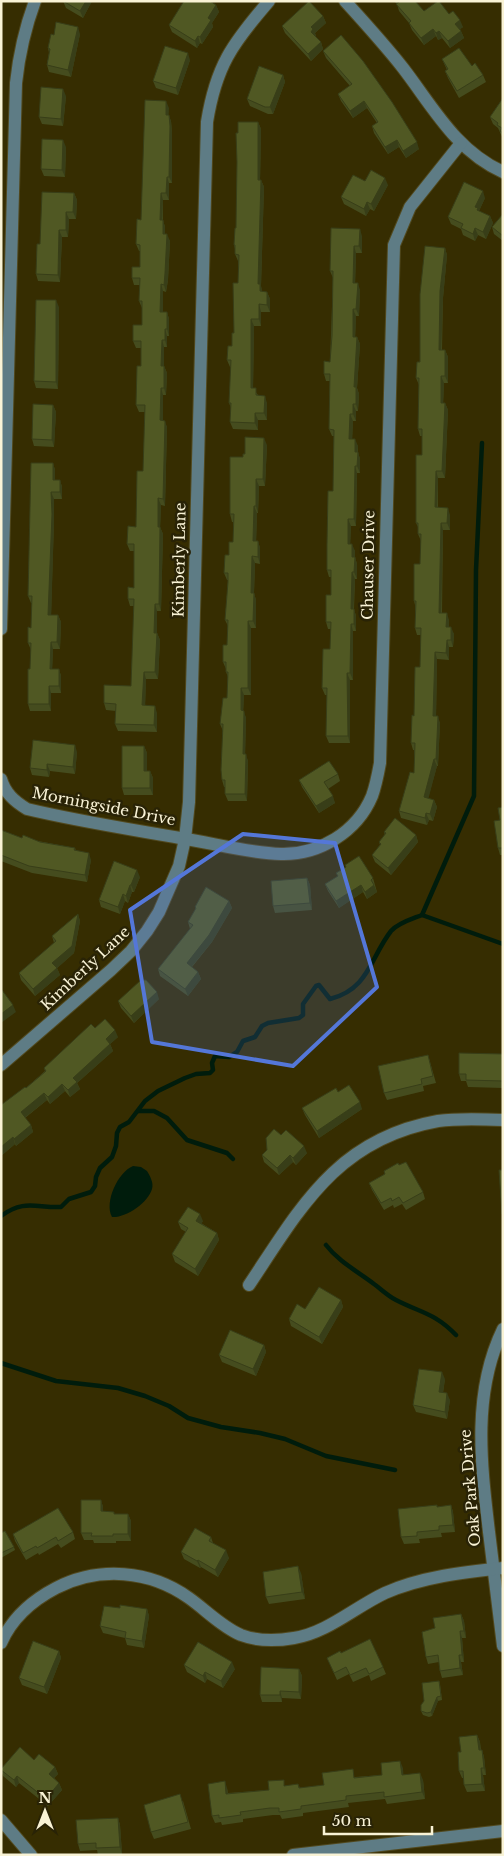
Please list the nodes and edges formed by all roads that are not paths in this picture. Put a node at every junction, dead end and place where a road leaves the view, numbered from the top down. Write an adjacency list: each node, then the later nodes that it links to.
1 (35, 1): 6 (street)
2 (269, 1): 8 (street, Kimberly Lane)
3 (345, 1): 4 (street)
4 (461, 143): 5 (street); 8 (street, Chauser Drive)
5 (503, 172)
6 (1, 629)
7 (1, 779): 8 (street, Morningside Drive)
8 (185, 839): 9 (street, Kimberly Lane)
9 (1, 1065)
10 (503, 1120): 11 (street)
11 (249, 1285)
12 (503, 1329): 13 (street, Oak Park Drive)
13 (498, 1568): 14 (street); 15 (street, Oak Park Drive)
14 (1, 1643)
15 (503, 1646)
16 (1, 1820): 18 (street)
17 (503, 1831): 19 (street)
18 (31, 1855)
19 (293, 1855)

